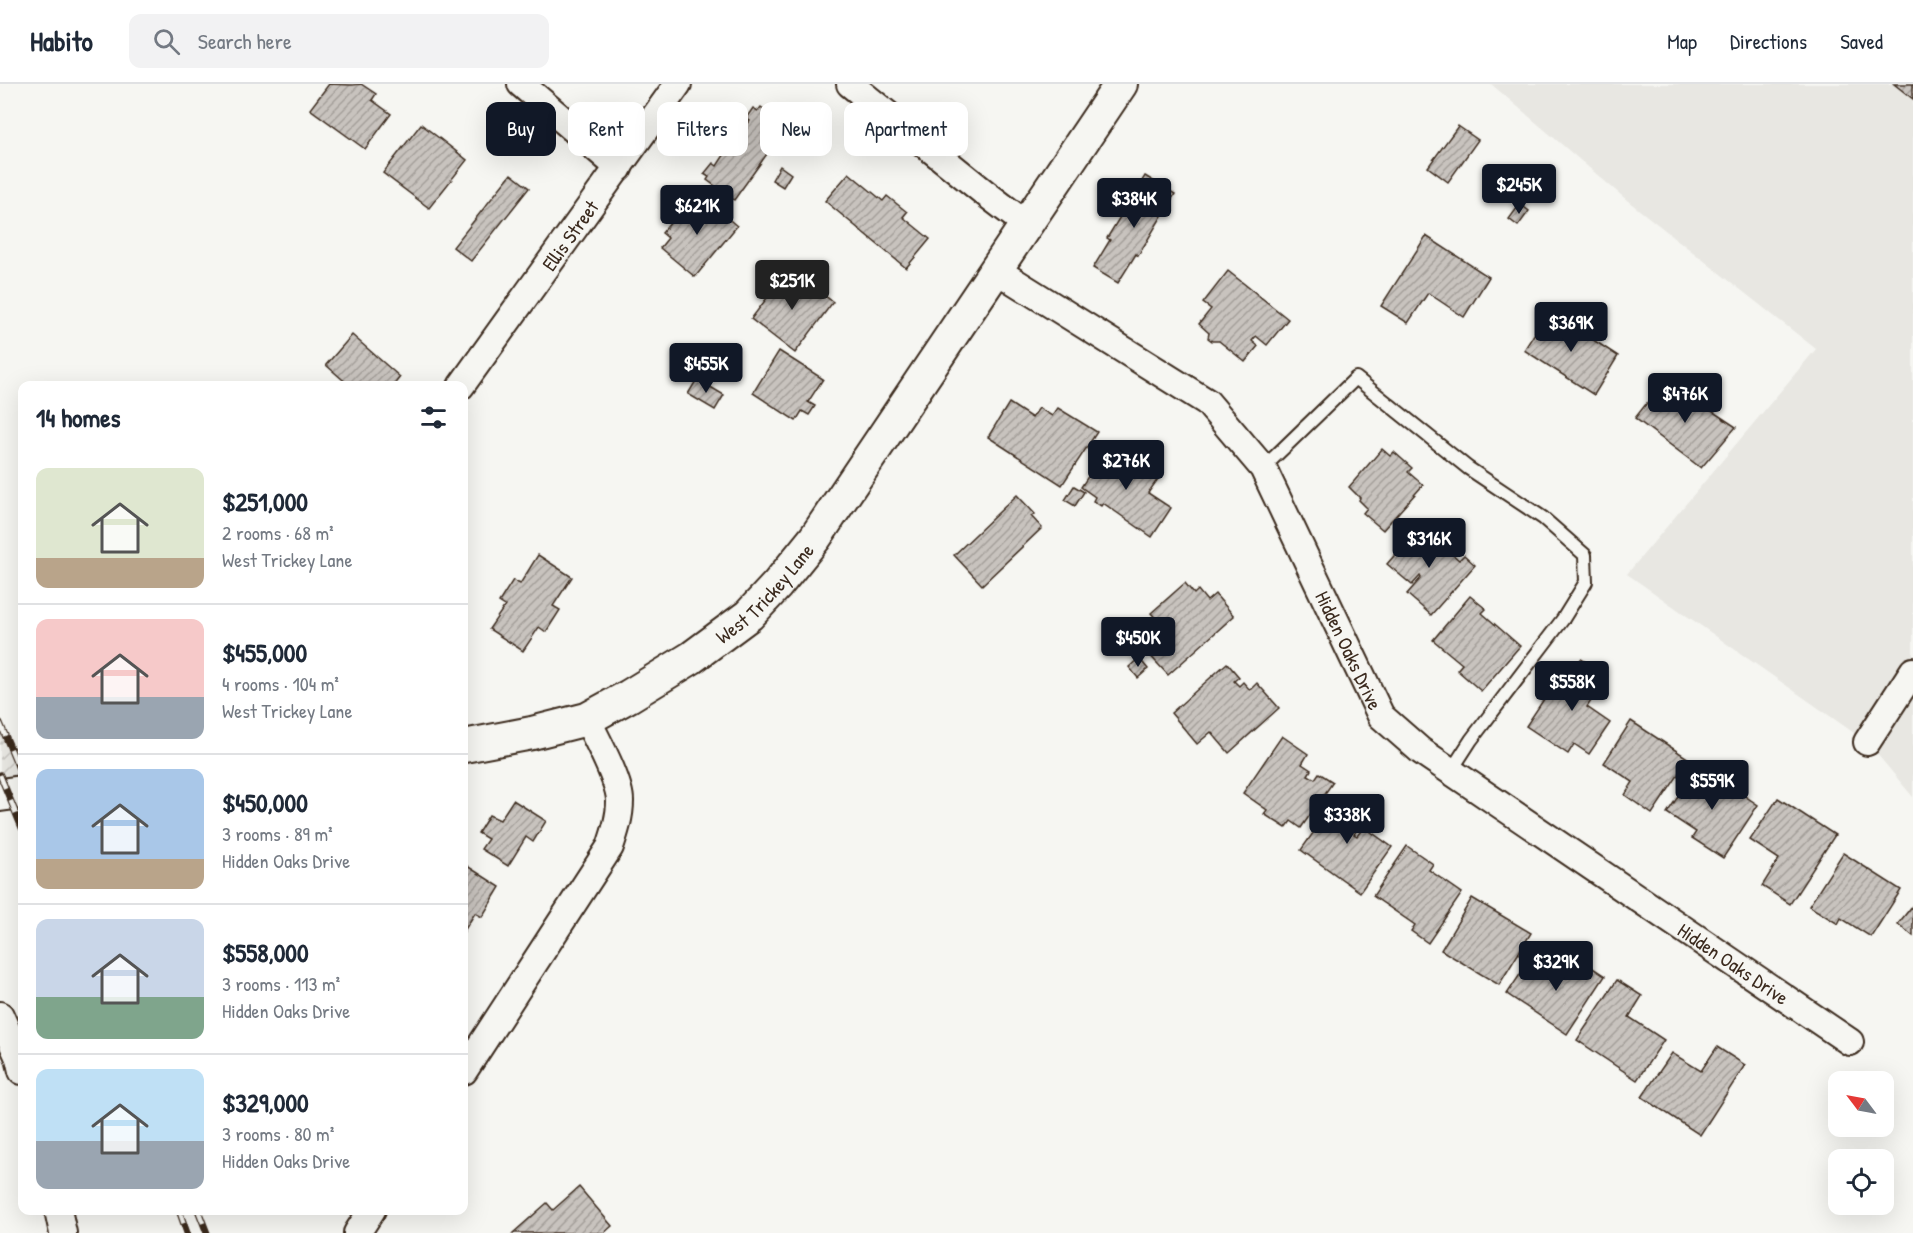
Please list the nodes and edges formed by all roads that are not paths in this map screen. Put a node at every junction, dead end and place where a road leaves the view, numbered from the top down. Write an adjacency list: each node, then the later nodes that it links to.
1 (521, 84): 5 (street)
2 (678, 84): 5 (street, Ellis Street)
3 (850, 84): 6 (street)
4 (1121, 84): 6 (street, West Trickey Lane)
5 (619, 168): 8 (street, Ellis Street)
6 (1027, 225): 7 (street, West Trickey Lane)
7 (996, 270): 9 (street, Hidden Oaks Drive); 11 (street, West Trickey Lane)
8 (465, 381)
9 (1263, 468): 14 (street, Hidden Oaks Drive); 14 (lane)
10 (1913, 671): 12 (street)
11 (587, 719): 13 (street, West Trickey Lane); 20 (street)
12 (1867, 742)
13 (468, 745)
14 (1451, 771): 18 (street, Hidden Oaks Drive)
15 (18, 793): 16 (street)
16 (0, 795)
17 (0, 1015): 19 (street)
18 (1850, 1042)
19 (18, 1056)
20 (468, 1065)
21 (59, 1215): 23 (street)
22 (369, 1215): 24 (street)
23 (63, 1233)
24 (357, 1233)

